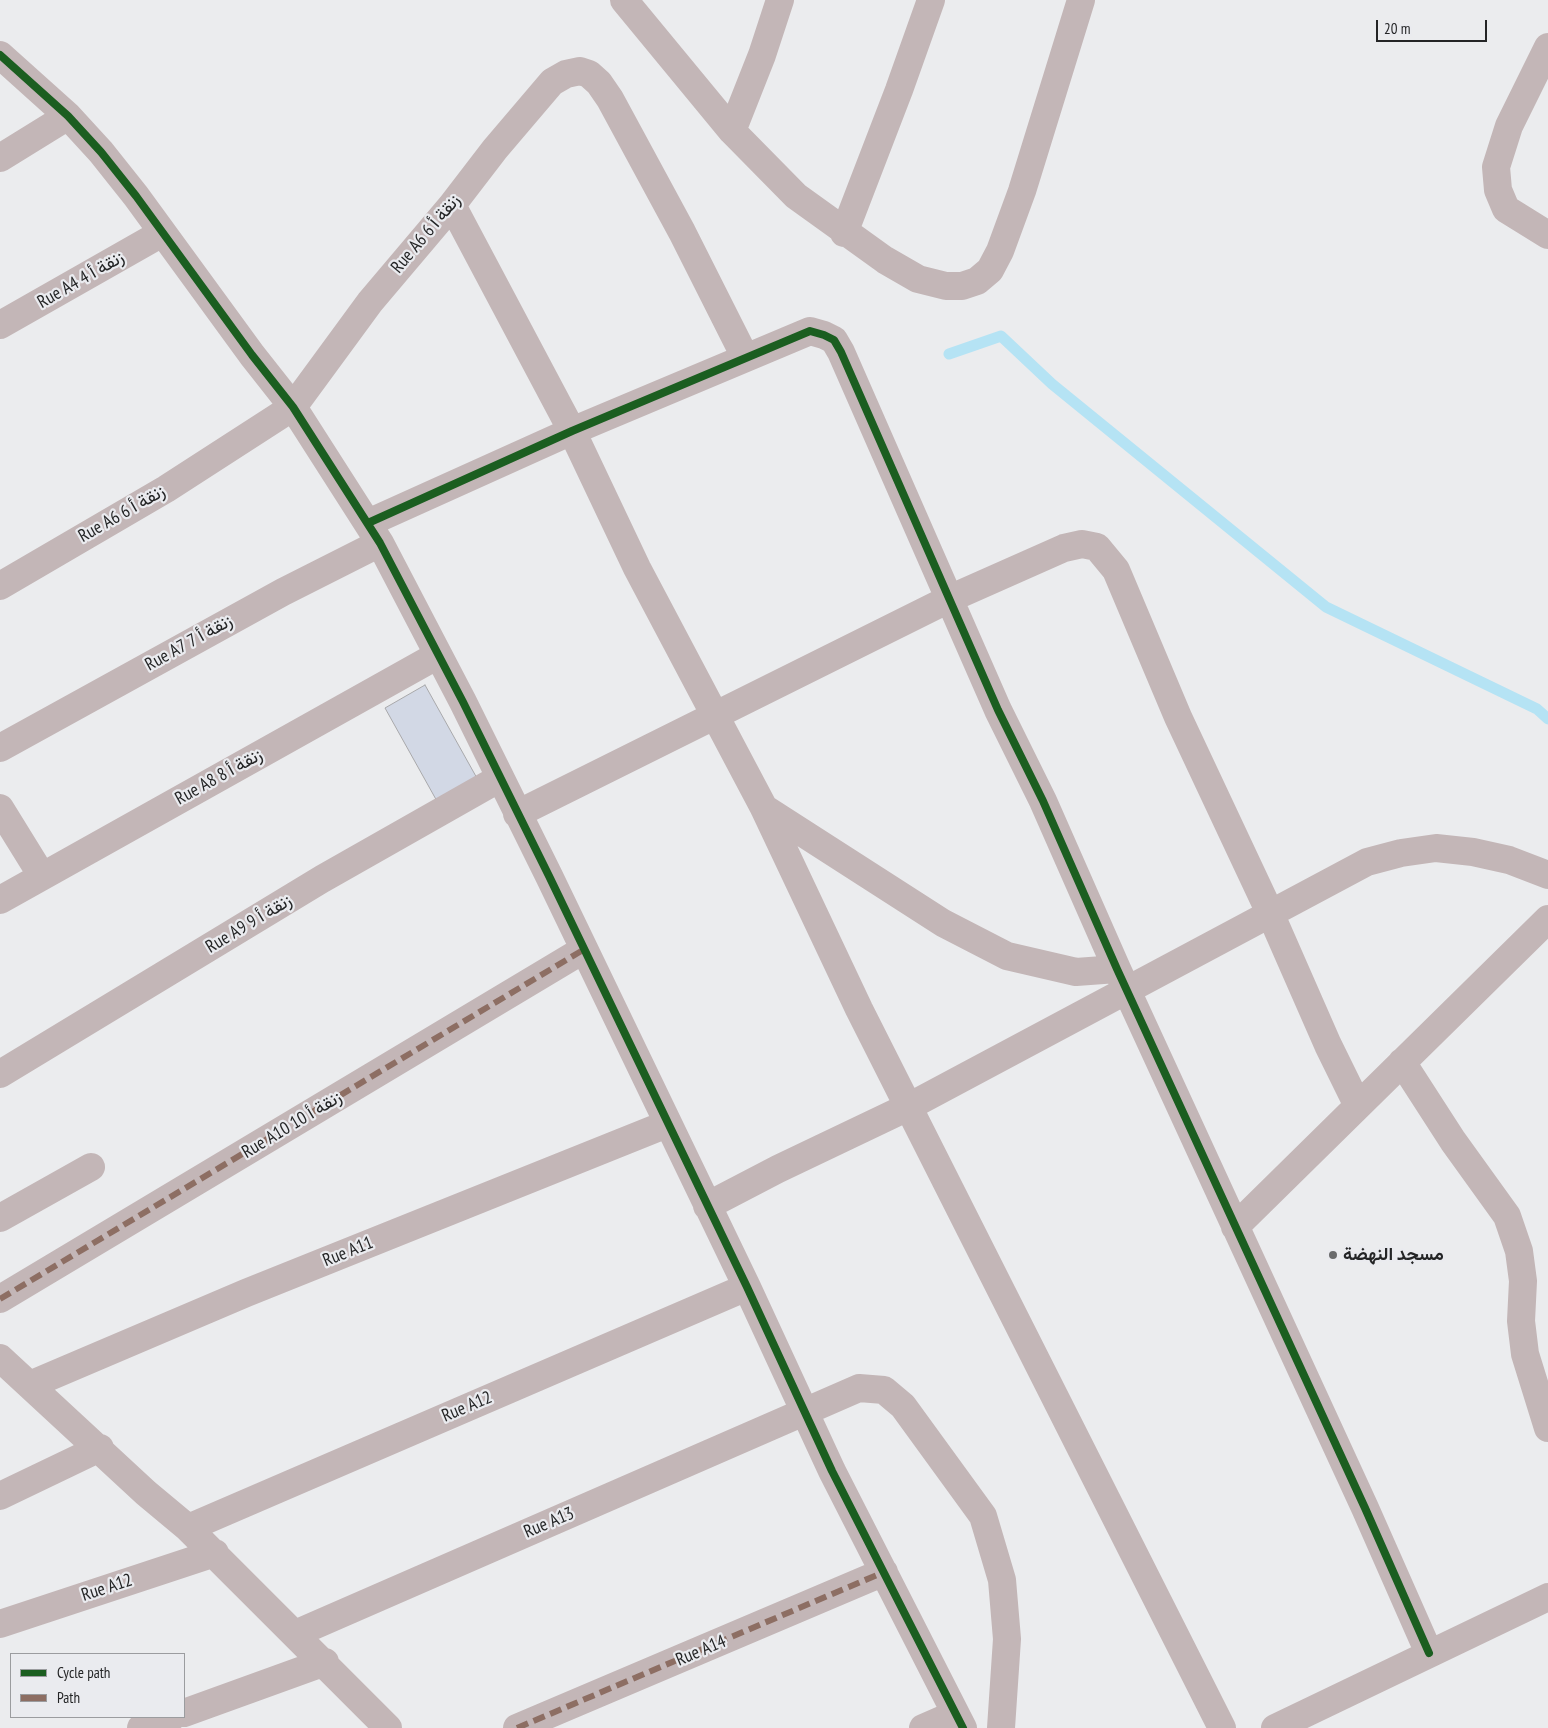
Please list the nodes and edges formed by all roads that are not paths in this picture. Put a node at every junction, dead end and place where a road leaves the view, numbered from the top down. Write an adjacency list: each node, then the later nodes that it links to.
1 (624, 0): 8 (street)
2 (780, 0): 8 (street)
3 (931, 0): 12 (street)
4 (1081, 0): 12 (street)
5 (1548, 47): 13 (street)
6 (0, 55): 7 (street)
7 (68, 116): 9 (street); 11 (street)
8 (732, 132): 12 (street)
9 (0, 158)
10 (452, 204): 15 (street, Rue A6 زنقة أ 6); 16 (street, Rue A6 زنقة أ 6); 17 (street)
11 (162, 233): 14 (street, Rue A4 زنقة أ 4); 16 (street)
12 (844, 233)
13 (1548, 235)
14 (0, 325)
15 (745, 357): 17 (street, Rue A7 زنقة أ 7); 20 (street, Rue A7 زنقة أ 7)
16 (293, 407): 18 (street); 19 (street, Rue A6 زنقة أ 6)
17 (572, 431): 18 (street, Rue A7 زنقة أ 7); 22 (street)
18 (374, 533): 21 (street); 23 (street, Rue A7 زنقة أ 7)
19 (0, 586)
20 (949, 599): 22 (street); 31 (street); 34 (street, Rue A7 زنقة أ 7)
21 (438, 655): 24 (street); 29 (street, Rue A8 زنقة أ 8)
22 (716, 714): 26 (street); 27 (street)
23 (0, 748)
24 (500, 778): 27 (street); 36 (street, Rue A9 زنقة أ 9)
25 (0, 808): 29 (street)
26 (764, 808): 34 (street); 37 (street)
27 (517, 814): 33 (street)
28 (1548, 875): 31 (street)
29 (42, 876): 30 (street, Rue A8 زنقة أ 8)
30 (0, 900)
31 (1271, 915): 34 (street); 38 (street)
32 (1548, 919): 35 (street)
33 (584, 950): 39 (street); 45 (street, Rue A10 زنقة أ 10)
34 (1122, 979): 37 (street); 43 (street, Rue A7 زنقة أ 7)
35 (1402, 1062): 38 (street); 49 (street)
36 (0, 1074)
37 (910, 1106): 41 (street); 68 (street)
38 (1358, 1106): 43 (street)
39 (668, 1124): 41 (street); 47 (street, Rue A11)
40 (91, 1167): 42 (street)
41 (708, 1206): 44 (street)
42 (0, 1218)
43 (1235, 1227): 58 (street, Rue A7 زنقة أ 7)
44 (747, 1287): 48 (street); 52 (street, Rue A12)
45 (0, 1299)
46 (0, 1358): 47 (street)
47 (30, 1385): 50 (street)
48 (803, 1411): 54 (street); 57 (street, Rue A13); 67 (street, Rue A13)
49 (1548, 1428)
50 (100, 1448): 51 (street); 52 (street)
51 (0, 1496)
52 (188, 1528): 53 (street)
53 (215, 1553): 56 (street, Rue A12); 57 (street)
54 (884, 1572): 62 (street); 65 (street, Rue A14)
55 (1548, 1597): 58 (street)
56 (0, 1624)
57 (295, 1634): 59 (street)
58 (1429, 1653): 69 (street)
59 (324, 1662): 60 (street); 64 (street)
60 (185, 1713)
61 (169, 1718): 63 (street)
62 (959, 1721): 66 (street)
63 (141, 1728)
64 (388, 1728)
65 (517, 1728)
66 (923, 1728)
67 (1001, 1728)
68 (1222, 1728)
69 (1274, 1728)

